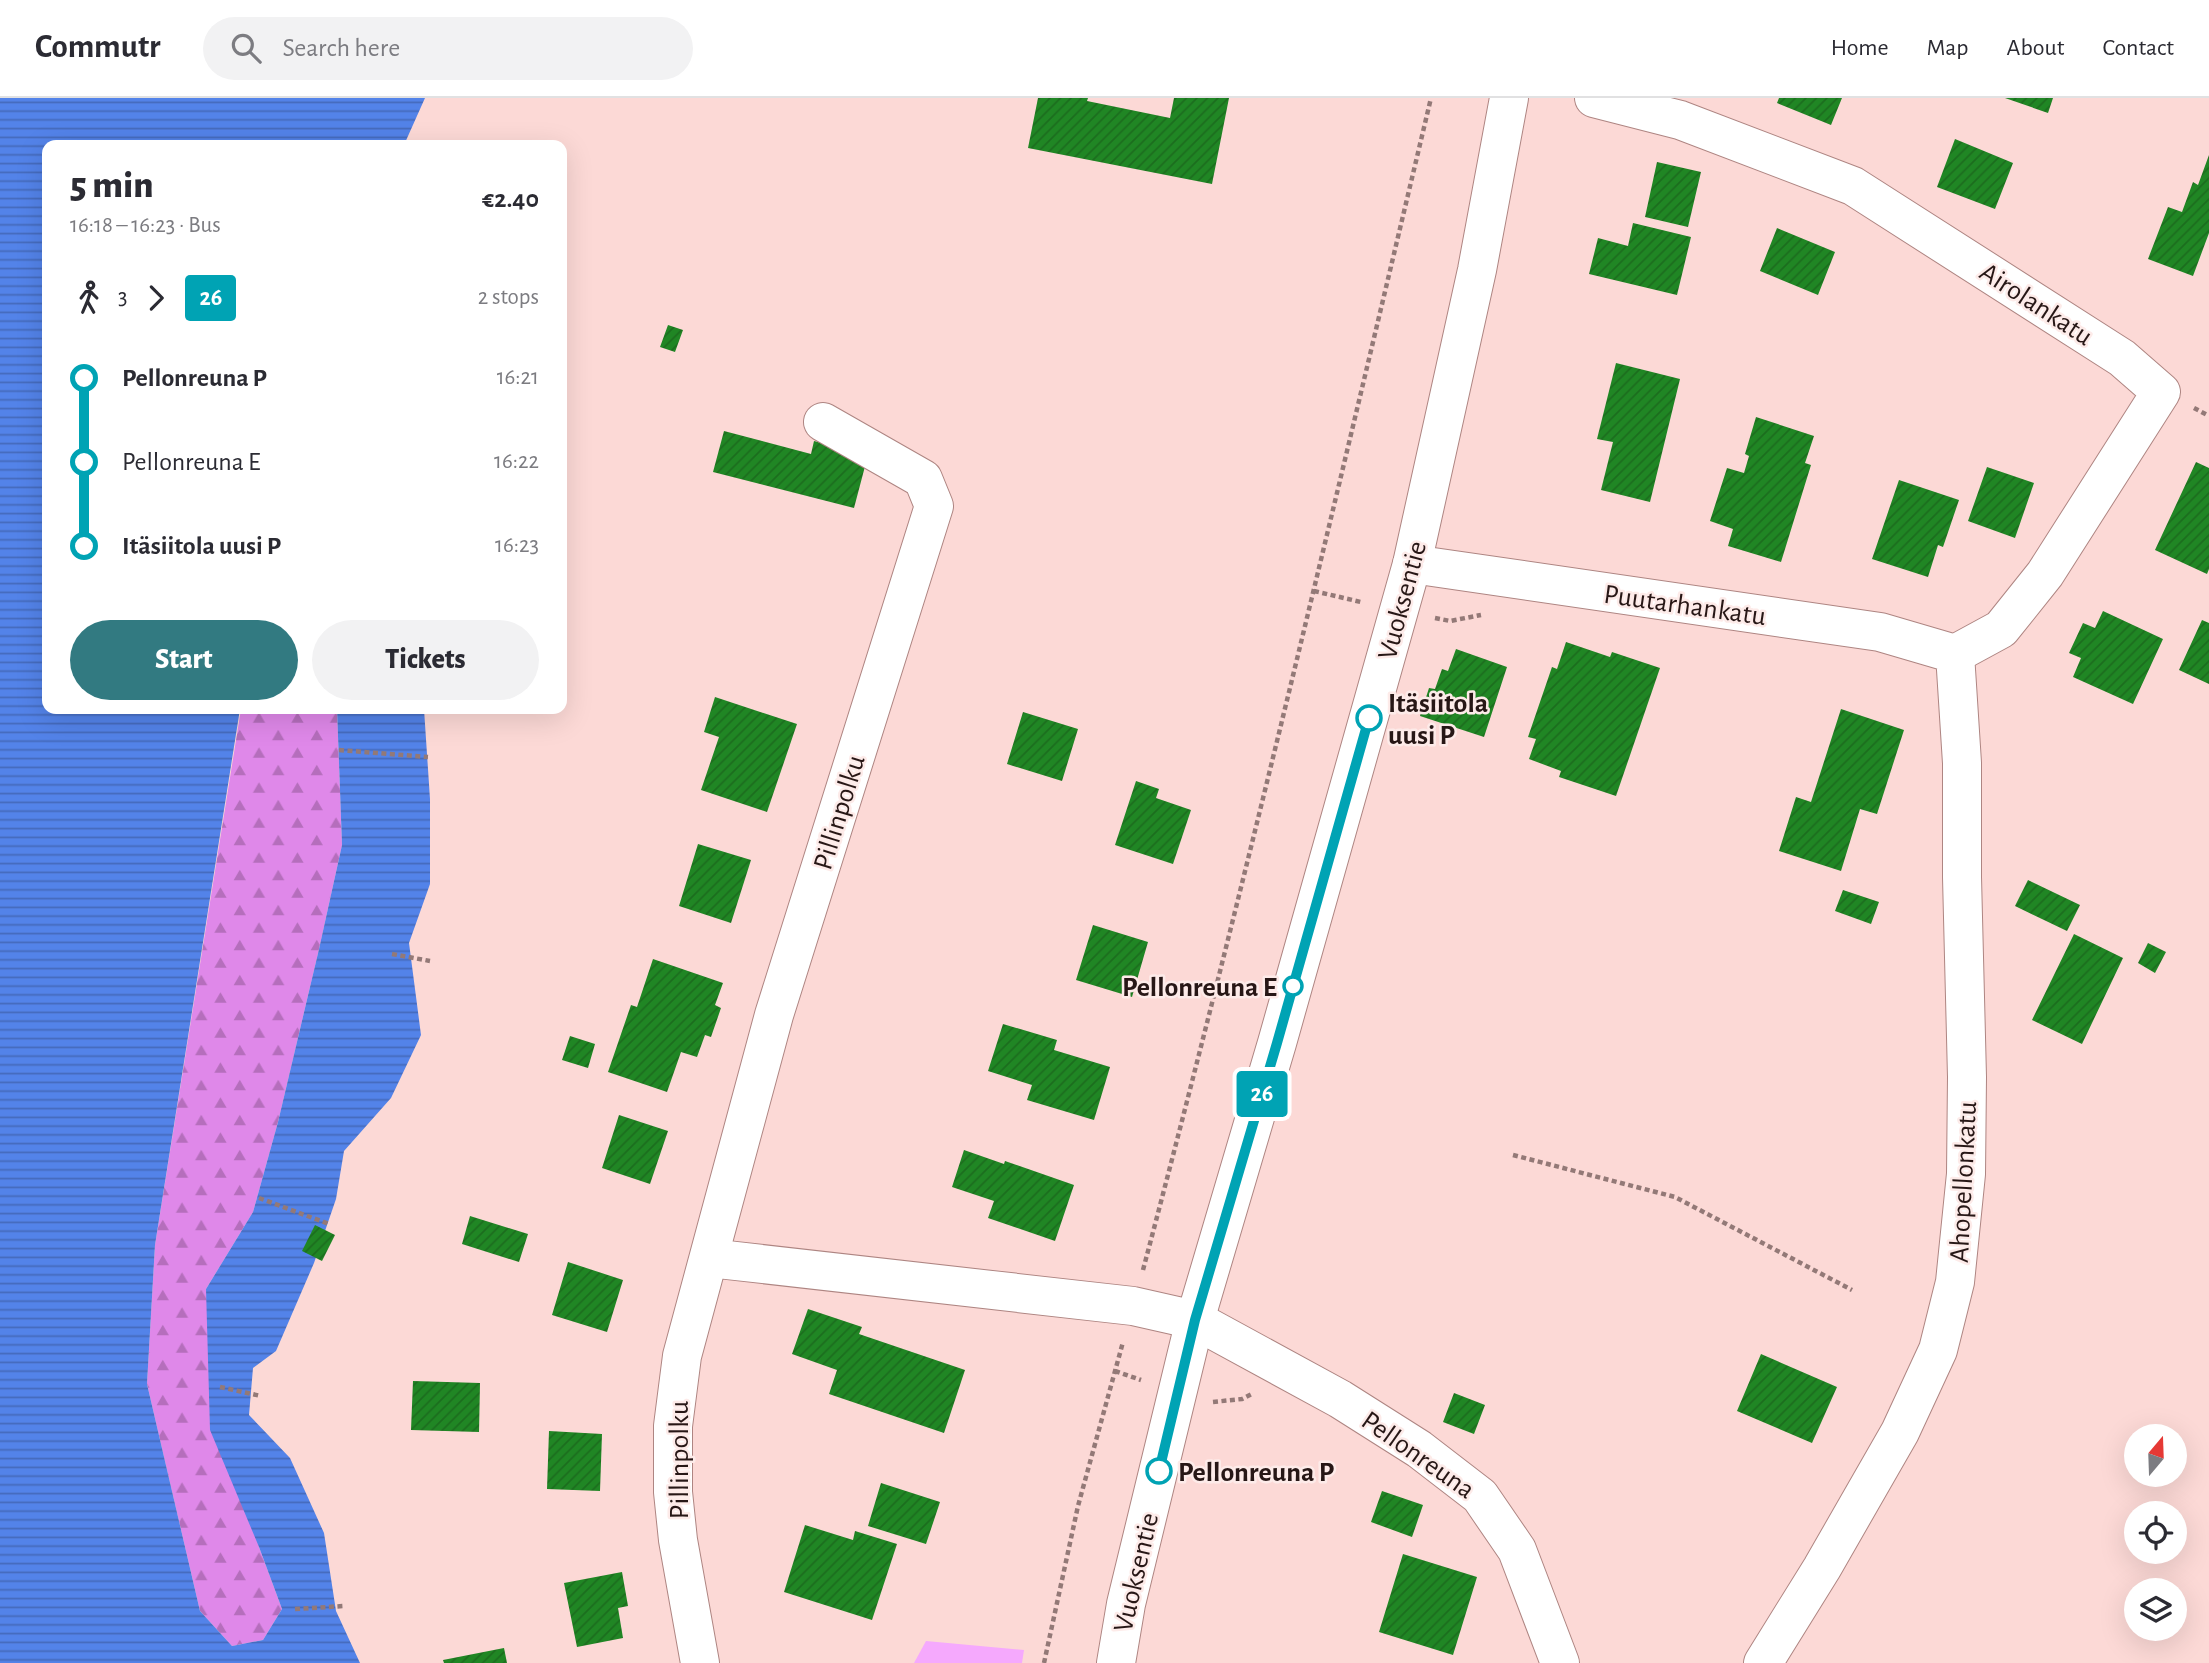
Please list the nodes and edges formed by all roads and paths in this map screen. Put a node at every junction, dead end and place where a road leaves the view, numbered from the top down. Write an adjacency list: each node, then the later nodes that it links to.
1 (1431, 98): 16 (path)
2 (1509, 98): 5 (street, Vuoksentie)
3 (1594, 98): 6 (street, Airolankatu)
4 (823, 422): 14 (street, Pillinpolku)
5 (1412, 564): 6 (street, Puutarhankatu); 17 (street, Vuoksentie)
6 (1955, 654): 26 (street, Ahopellonkatu)
7 (339, 750): 8 (path)
8 (428, 757)
9 (392, 954): 10 (path)
10 (430, 961)
11 (1513, 1155): 15 (path)
12 (260, 1198): 13 (path)
13 (329, 1224)
14 (709, 1258): 16 (street); 22 (street, Pillinpolku)
15 (1852, 1290)
16 (1133, 1306): 17 (street); 23 (path)
17 (1195, 1320): 24 (street, Vuoksentie); 25 (street, Pellonreuna)
18 (220, 1387): 19 (path)
19 (261, 1396)
20 (344, 1606): 21 (path)
21 (295, 1609)
22 (699, 1663)
23 (1044, 1663)
24 (1116, 1663)
25 (1560, 1663)
26 (1763, 1663)

